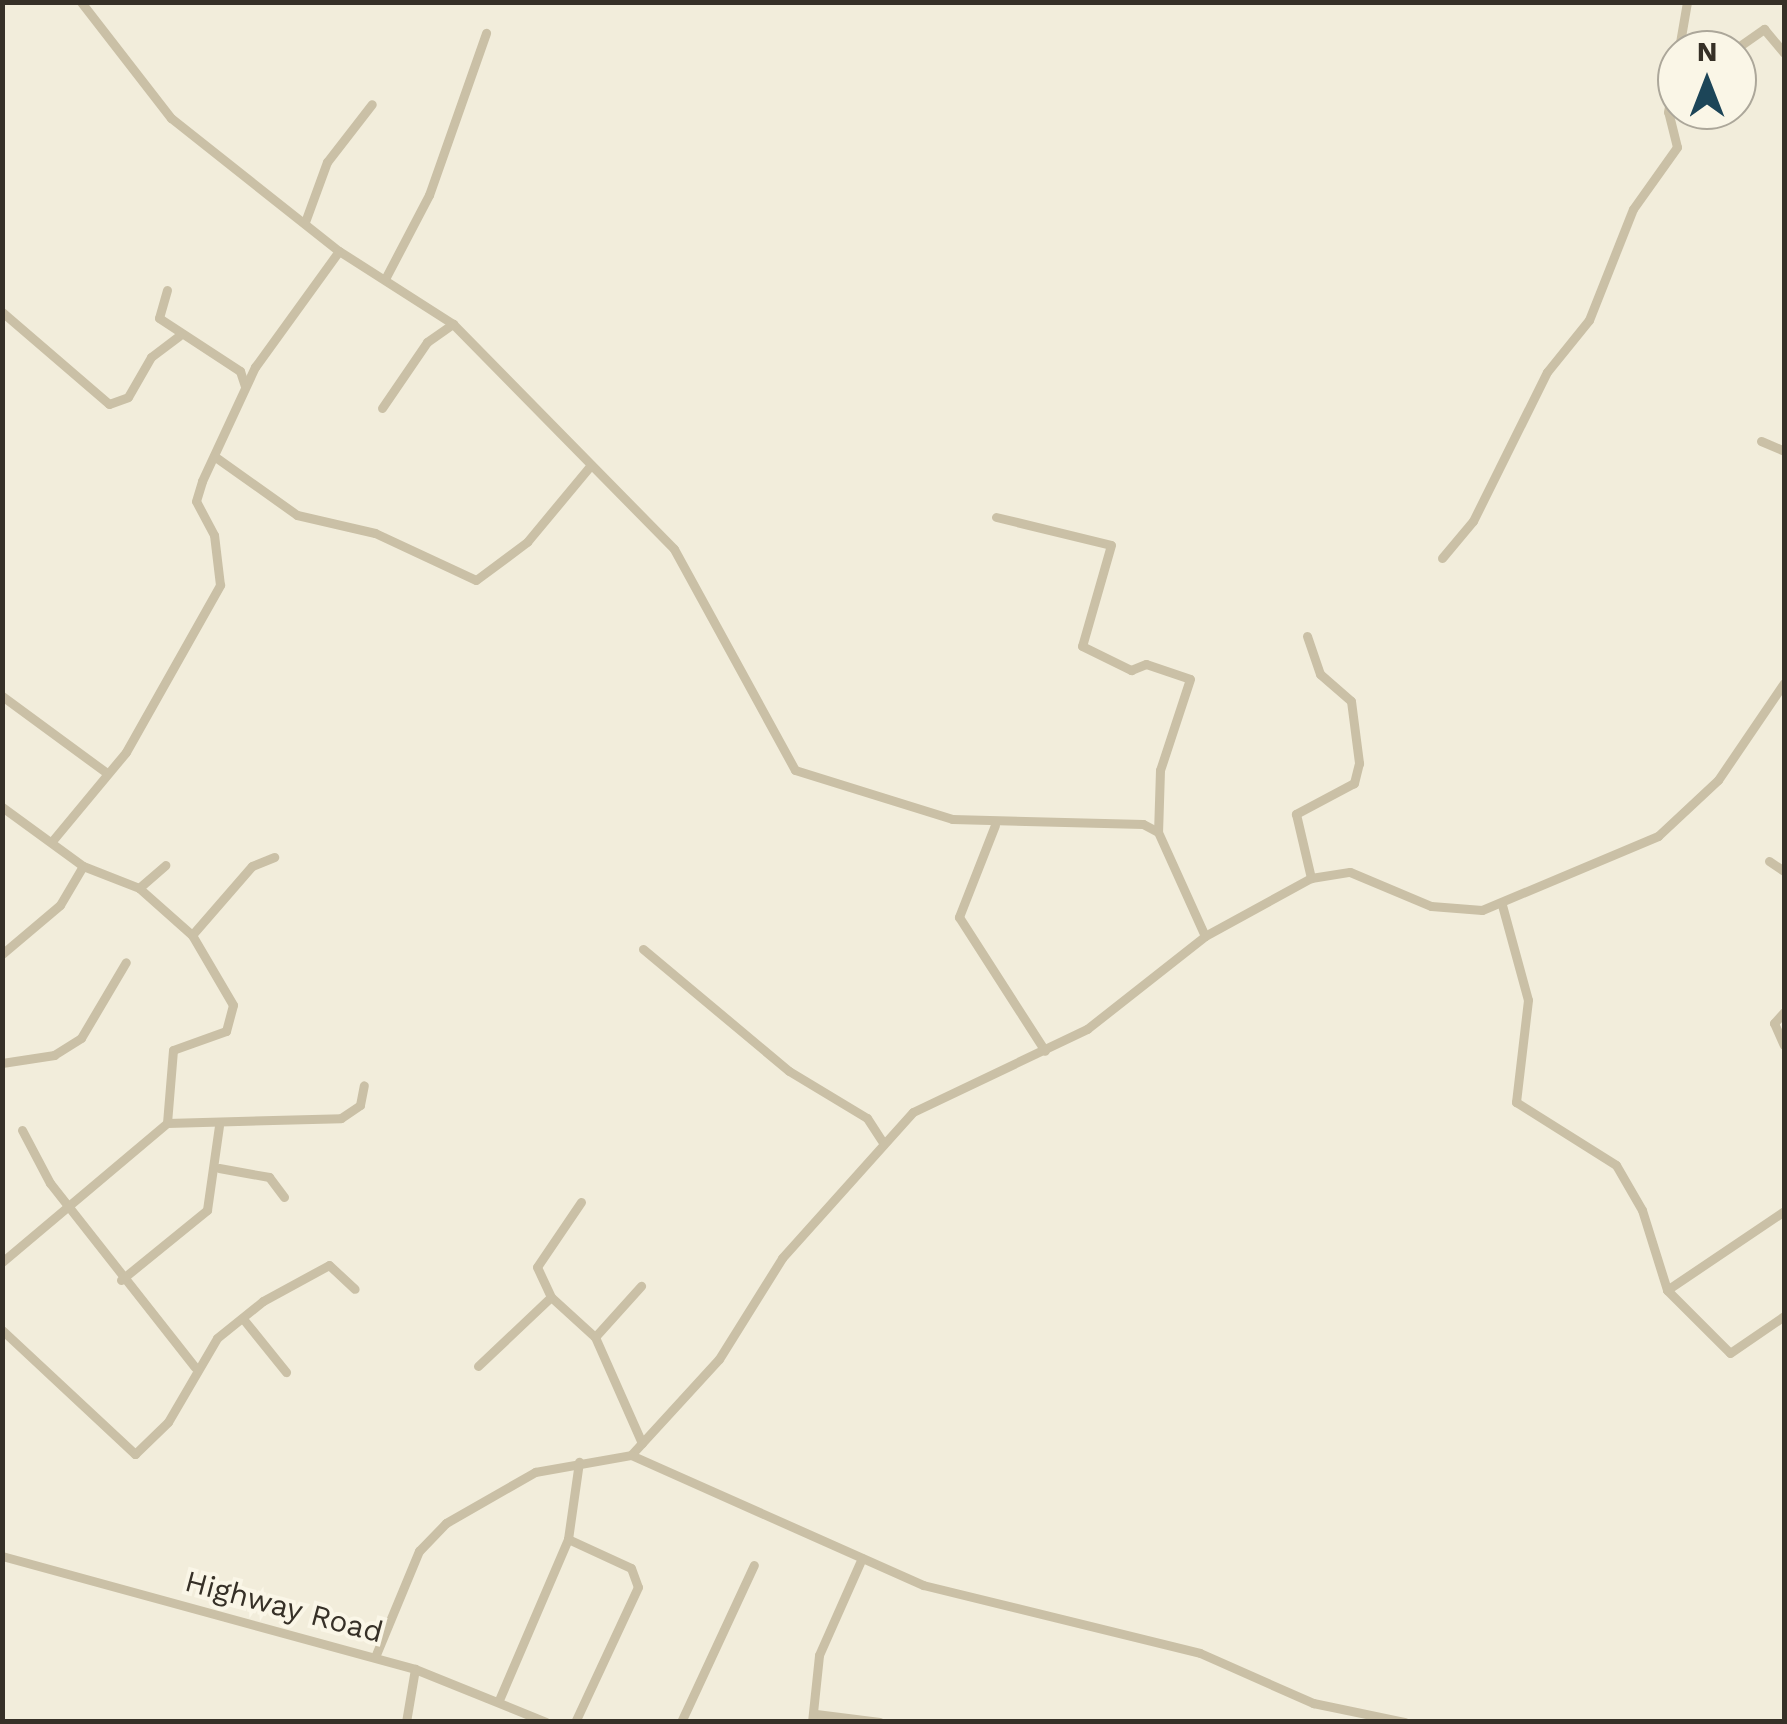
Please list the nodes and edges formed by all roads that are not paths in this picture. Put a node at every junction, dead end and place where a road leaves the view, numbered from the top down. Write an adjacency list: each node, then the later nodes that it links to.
1 (81, 2): 9 (street)
2 (1687, 2): 3 (street)
3 (1682, 30)
4 (486, 33): 11 (street)
5 (1757, 33): 6 (street)
6 (1784, 53)
7 (372, 104): 9 (street)
8 (1675, 130): 25 (street)
9 (305, 222): 10 (street)
10 (339, 251): 11 (street); 16 (street)
11 (385, 279): 14 (street)
12 (166, 290): 15 (street)
13 (2, 312): 15 (street)
14 (454, 324): 19 (street); 23 (street)
15 (179, 336): 17 (street)
16 (255, 366): 17 (street); 18 (street)
17 (240, 372): 18 (street)
18 (246, 386): 22 (street)
19 (382, 408)
20 (1761, 441): 21 (street)
21 (1784, 451)
22 (214, 456): 23 (street); 29 (street)
23 (590, 466): 31 (street)
24 (996, 517): 32 (street)
25 (1442, 558)
26 (1307, 636): 39 (street)
27 (1784, 683): 41 (street)
28 (2, 696): 29 (street)
29 (107, 772): 33 (street)
30 (2, 807): 33 (street)
31 (996, 824): 32 (street); 49 (street)
32 (1158, 832): 43 (street)
33 (54, 840): 37 (street)
34 (274, 857): 42 (street)
35 (1769, 861): 38 (street)
36 (166, 865): 40 (street)
37 (84, 866): 40 (street); 45 (street)
38 (1784, 871)
39 (1311, 878): 41 (street); 43 (street)
40 (139, 888): 42 (street)
41 (1502, 905): 65 (street)
42 (192, 935): 52 (street)
43 (1204, 936): 49 (street)
44 (643, 949): 55 (street)
45 (2, 954)
46 (126, 962): 50 (street)
47 (1784, 1012): 48 (street)
48 (1784, 1044)
49 (1044, 1051): 55 (street)
50 (2, 1063)
51 (364, 1085): 53 (street)
52 (167, 1123): 53 (street); 58 (street)
53 (219, 1126): 56 (street)
54 (22, 1130): 58 (street)
55 (882, 1141): 74 (street)
56 (219, 1168): 57 (street); 62 (street)
57 (284, 1197)
58 (65, 1200): 61 (street); 62 (street)
59 (581, 1202): 66 (street)
60 (1784, 1212): 65 (street)
61 (2, 1262)
62 (121, 1280): 72 (street)
63 (640, 1286): 70 (street)
64 (355, 1289): 68 (street)
65 (1667, 1290): 67 (street)
66 (552, 1297): 70 (street); 71 (street)
67 (1784, 1316)
68 (244, 1320): 72 (street); 73 (street)
69 (2, 1330): 72 (street)
70 (595, 1337): 74 (street)
71 (478, 1366)
72 (195, 1367)
73 (286, 1372)
74 (642, 1443): 75 (street)
75 (631, 1455): 76 (street); 79 (street)
76 (578, 1462): 77 (street); 81 (street)
77 (568, 1539): 83 (street); 89 (street)
78 (2, 1556): 81 (street, Highway Road)
79 (862, 1558): 85 (street); 86 (street)
80 (754, 1565): 90 (street)
81 (374, 1657): 82 (street, Highway Road)
82 (415, 1669): 83 (street, Highway Road); 87 (street)
83 (499, 1700): 84 (street, Highway Road)
84 (526, 1716): 88 (street, Highway Road)
85 (814, 1718): 91 (street)
86 (1391, 1720): 92 (street)
87 (406, 1722)
88 (546, 1722)
89 (575, 1722)
90 (681, 1722)
91 (880, 1722)
92 (1405, 1722)

